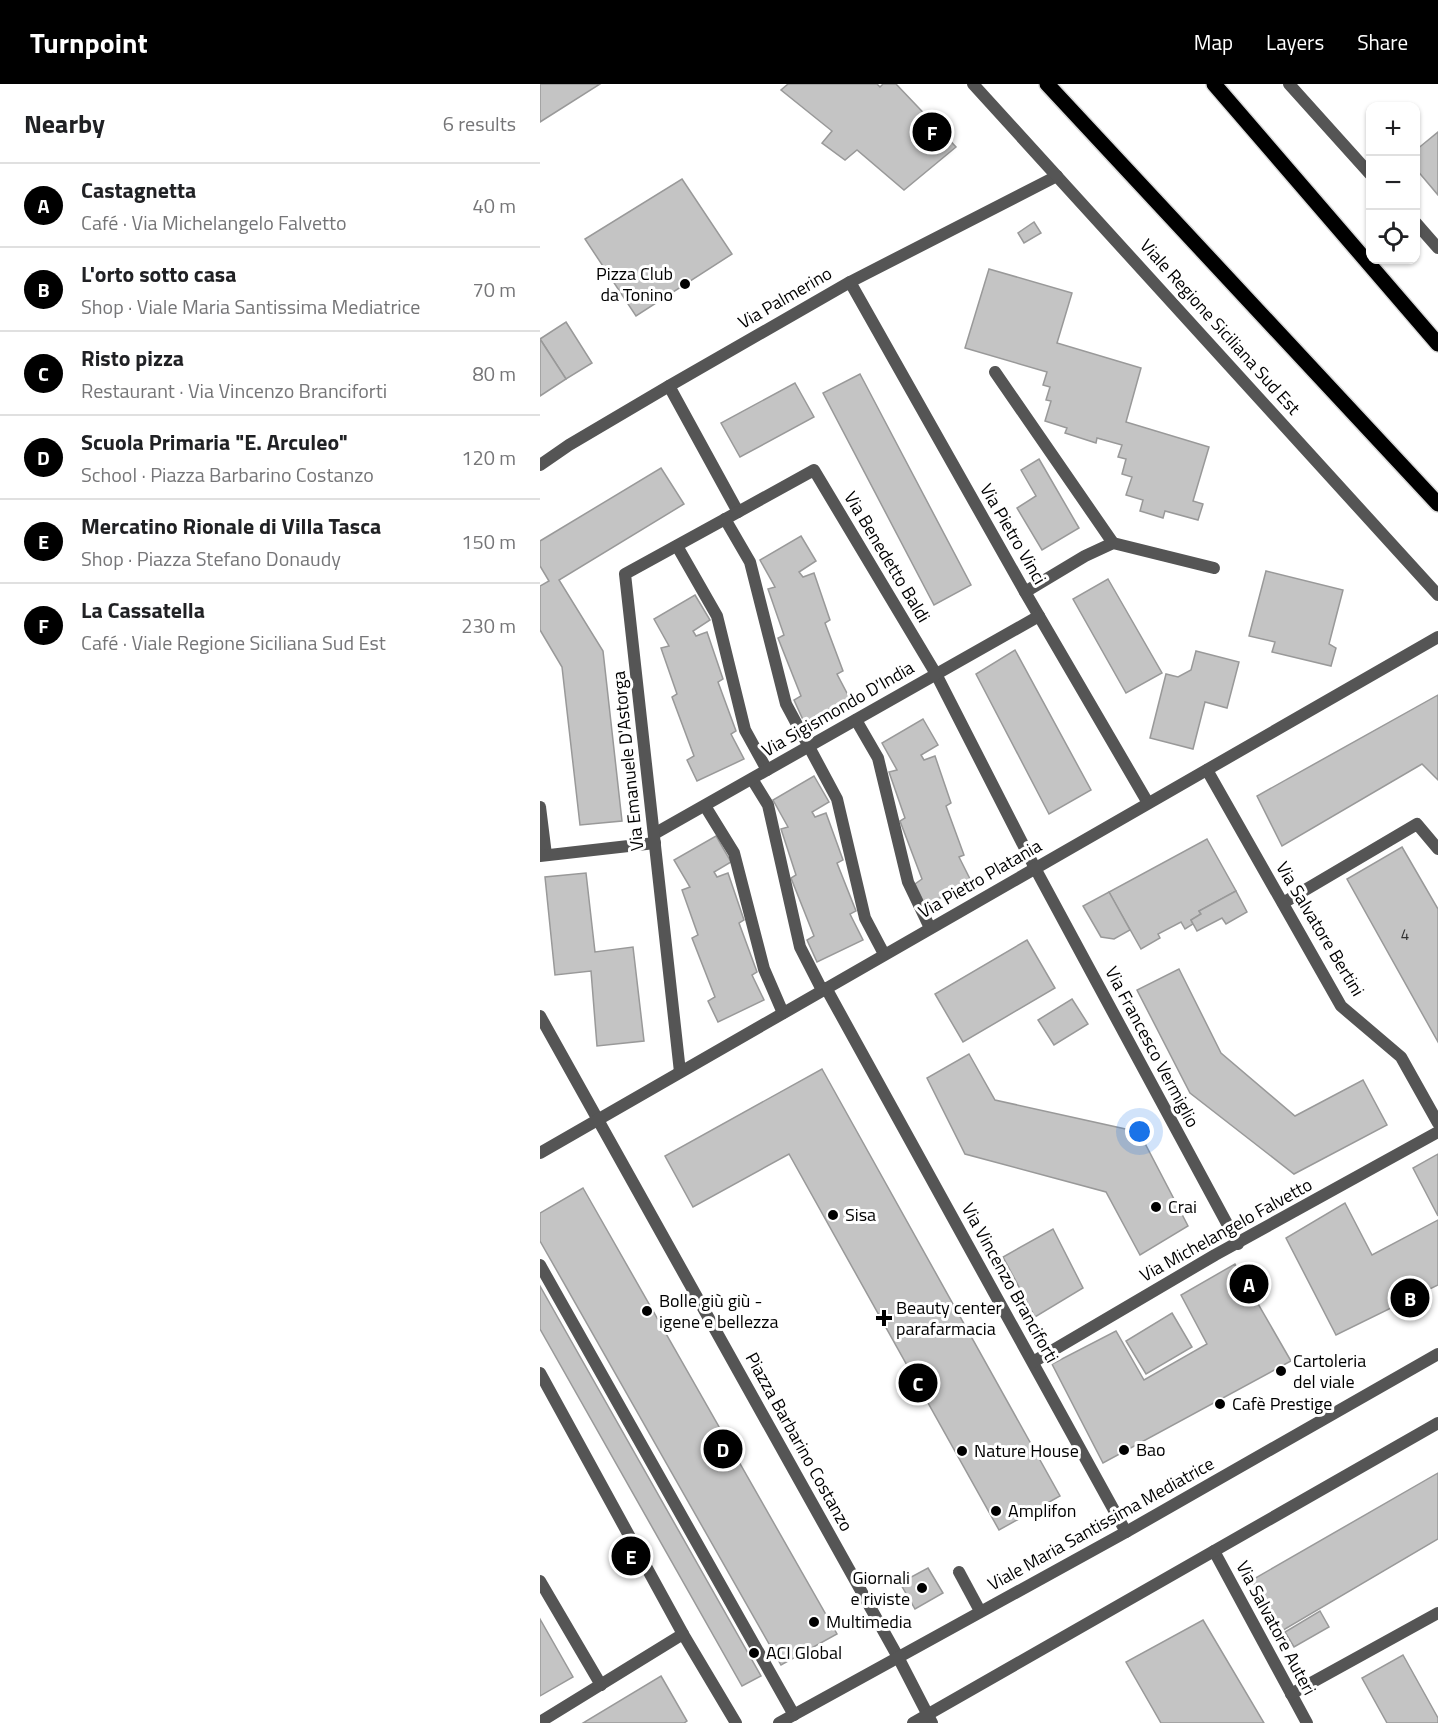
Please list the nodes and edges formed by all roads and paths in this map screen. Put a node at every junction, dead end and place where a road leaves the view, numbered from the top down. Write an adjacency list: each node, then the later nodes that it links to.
1 (973, 84): 6 (street, Viale Regione Siciliana Sud Est)
2 (1047, 84): 14 (main road, Viale Regione Siciliana Sud Est)
3 (1214, 84): 10 (main road)
4 (1289, 84): 5 (street)
5 (1366, 169)
6 (1057, 176): 9 (street, Via Palmerino); 21 (street, Viale Regione Siciliana Sud Est)
7 (1420, 228): 8 (street)
8 (1438, 248)
9 (850, 282): 12 (street, Via Palmerino); 20 (street, Via Pietro Vinci)
10 (1438, 344)
11 (995, 372): 17 (street)
12 (669, 386): 13 (street, Via Palmerino); 15 (street)
13 (540, 465)
14 (1438, 504)
15 (738, 512): 16 (street, Via Emanuele D'Astorga); 24 (street, Via Benedetto Baldi)
16 (725, 519): 18 (street, Via Emanuele D'Astorga); 26 (street)
17 (1113, 543): 19 (street); 20 (street)
18 (676, 546): 28 (street); 33 (street, Via Emanuele D'Astorga)
19 (1214, 568)
20 (1025, 592): 22 (street, Via Pietro Vinci)
21 (1438, 595)
22 (1039, 616): 24 (street, Via Sigismondo D'India); 30 (street, Via Pietro Vinci)
23 (1438, 637): 27 (street, Via Pietro Platania)
24 (936, 674): 25 (street, Via Sigismondo D'India); 36 (street, Via Benedetto Baldi)
25 (856, 720): 26 (street, Via Sigismondo D'India); 38 (street)
26 (807, 747): 28 (street, Via Sigismondo D'India); 39 (street)
27 (1207, 770): 30 (street, Via Pietro Platania); 37 (street, Via Salvatore Bertini)
28 (767, 771): 29 (street, Via Sigismondo D'India)
29 (752, 779): 31 (street, Via Sigismondo D'India); 40 (street, Via Vincenzo Branciforti)
30 (1148, 803): 36 (street, Via Pietro Platania)
31 (705, 806): 33 (street, Via Sigismondo D'India); 41 (street)
32 (540, 807): 35 (street)
33 (655, 838): 35 (street, Via Sigismondo D'India); 43 (street, Via Emanuele D'Astorga)
34 (1438, 849): 37 (street)
35 (543, 855)
36 (1035, 868): 38 (street, Via Pietro Platania); 48 (street, Via Francesco Vermiglio)
37 (1283, 903): 45 (street, Via Salvatore Bertini)
38 (930, 928): 39 (street, Via Pietro Platania)
39 (884, 954): 40 (street, Via Pietro Platania)
40 (824, 989): 41 (street, Via Pietro Platania); 51 (street, Via Vincenzo Branciforti)
41 (783, 1013): 43 (street, Via Pietro Platania)
42 (540, 1016): 44 (street, Piazza Barbarino Costanzo)
43 (680, 1072): 44 (street, Via Pietro Platania)
44 (598, 1119): 47 (street, Via Pietro Platania); 61 (street, Piazza Barbarino Costanzo)
45 (1438, 1123)
46 (1438, 1132): 48 (street, Via Michelangelo Falvetto)
47 (540, 1153)
48 (1238, 1244): 51 (street, Via Michelangelo Falvetto)
49 (540, 1265): 64 (street)
50 (1438, 1354): 54 (street, Viale Maria Santissima Mediatrice)
51 (1033, 1362): 54 (street, Via Vincenzo Branciforti)
52 (540, 1373): 60 (street)
53 (1438, 1423): 55 (street)
54 (1126, 1532): 58 (street, Viale Maria Santissima Mediatrice)
55 (1214, 1551): 63 (street, Via Salvatore Auteri); 65 (street)
56 (959, 1572): 58 (street)
57 (540, 1581): 62 (street)
58 (980, 1611): 61 (street, Viale Maria Santissima Mediatrice)
59 (1437, 1614): 63 (street)
60 (683, 1634): 62 (street); 67 (street)
61 (898, 1657): 64 (street, Viale Maria Santissima Mediatrice); 65 (street, Piazza Barbarino Costanzo)
62 (601, 1684): 66 (street)
63 (1291, 1694): 70 (street, Via Salvatore Auteri)
64 (794, 1715): 68 (street, Viale Maria Santissima Mediatrice)
65 (930, 1719): 69 (street)
66 (540, 1722)
67 (736, 1723)
68 (779, 1723)
69 (913, 1723)
70 (1306, 1723)

